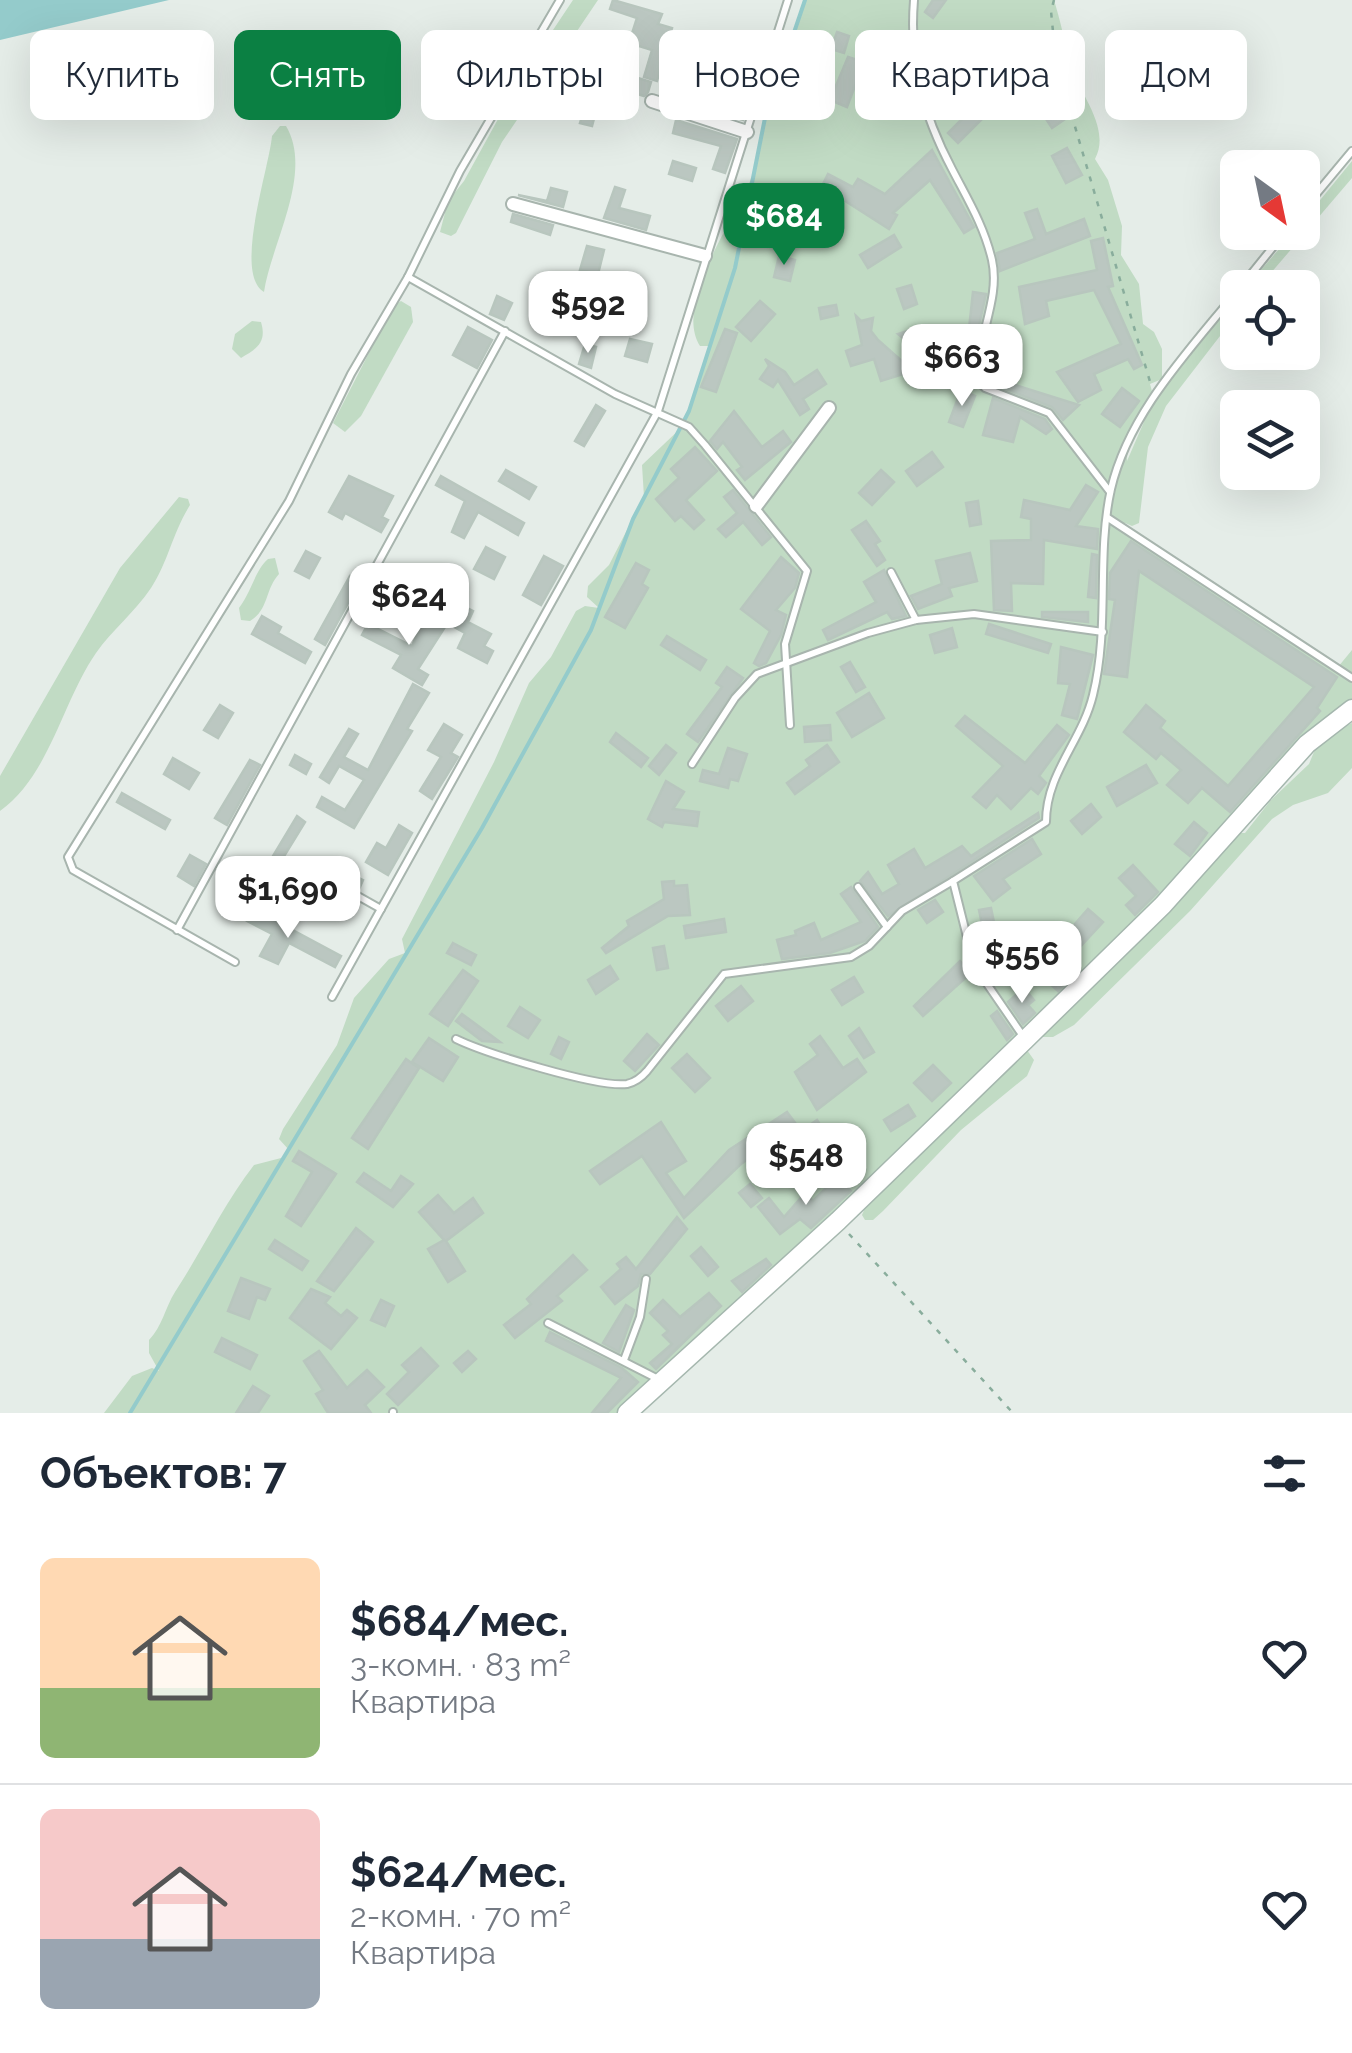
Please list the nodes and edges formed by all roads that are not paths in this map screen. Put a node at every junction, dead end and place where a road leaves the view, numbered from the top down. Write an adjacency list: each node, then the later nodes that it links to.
1 (560, 0): 12 (lane)
2 (788, 0): 5 (lane)
3 (914, 0): 17 (lane)
4 (652, 101): 5 (street)
5 (747, 132): 10 (lane)
6 (1352, 151): 7 (lane)
7 (1320, 189)
8 (513, 204): 10 (street)
9 (1270, 250): 11 (lane)
10 (706, 256): 16 (lane)
11 (1254, 270)
12 (408, 278): 14 (lane); 33 (lane)
13 (1220, 312): 17 (lane)
14 (504, 331): 16 (lane); 33 (lane)
15 (829, 408): 18 (street)
16 (663, 413): 18 (lane); 31 (lane)
17 (1110, 493): 19 (lane)
18 (756, 506): 23 (lane)
19 (1108, 518): 22 (lane); 24 (lane)
20 (891, 572): 21 (lane)
21 (916, 620): 22 (lane); 23 (lane)
22 (1104, 632): 28 (lane)
23 (784, 665): 26 (lane); 27 (lane)
24 (1352, 678)
25 (1352, 709): 37 (main road)
26 (790, 725)
27 (692, 764)
28 (953, 881): 32 (lane); 37 (lane)
29 (333, 882): 31 (lane)
30 (858, 888): 32 (lane)
31 (381, 910): 35 (lane)
32 (887, 927): 36 (lane)
33 (177, 930): 34 (lane)
34 (235, 962)
35 (332, 996)
36 (456, 1039)
37 (1025, 1040): 41 (main road)
38 (646, 1280): 40 (lane)
39 (548, 1323): 40 (lane)
40 (624, 1360): 41 (lane)
41 (660, 1380): 42 (main road)
42 (627, 1413)

